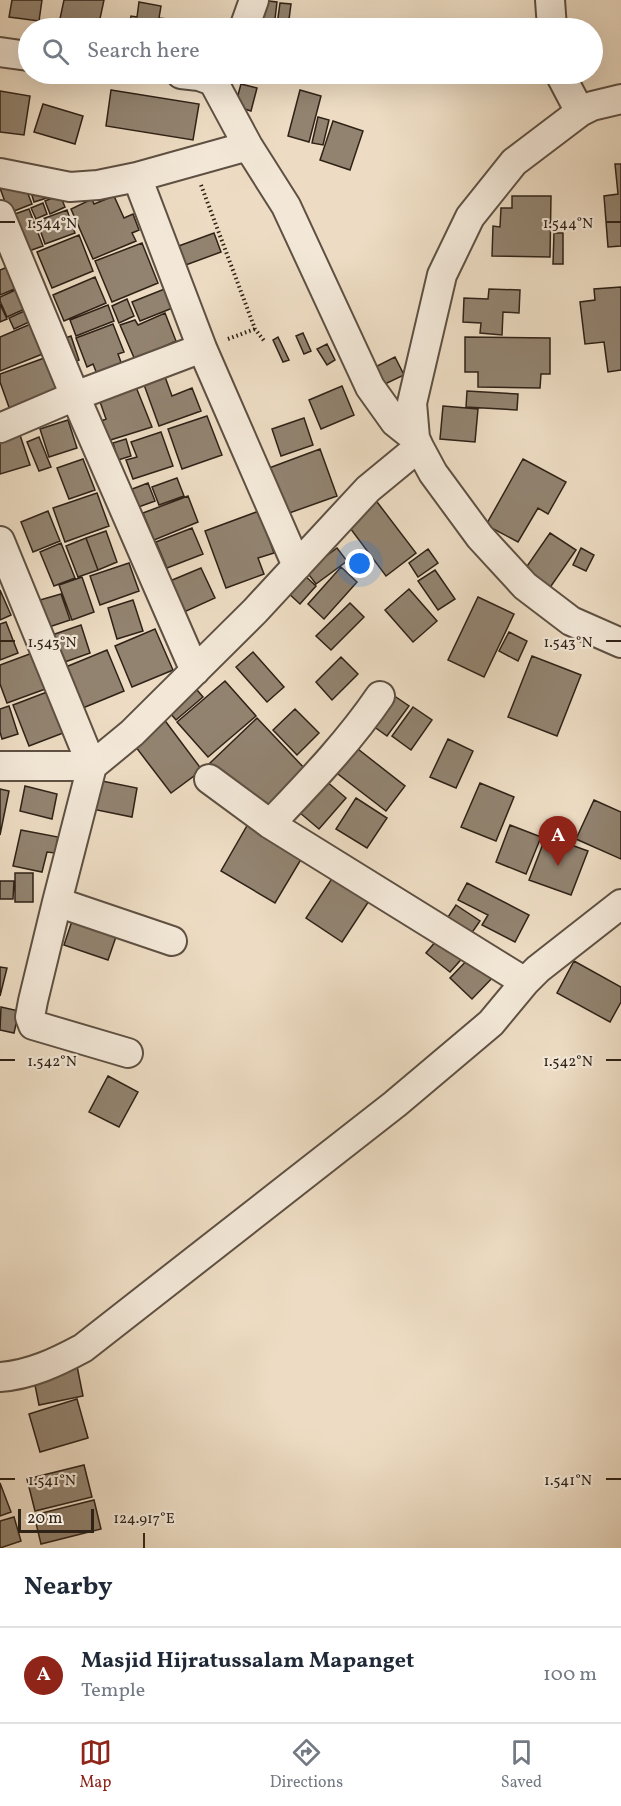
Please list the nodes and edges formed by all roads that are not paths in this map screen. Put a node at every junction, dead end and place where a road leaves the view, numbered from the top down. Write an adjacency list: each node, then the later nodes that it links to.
1 (254, 0): 3 (street)
2 (550, 0): 4 (street)
3 (248, 18)
4 (551, 18)
5 (0, 52): 6 (street)
6 (18, 55)
7 (219, 84): 11 (street)
8 (565, 84): 10 (street)
9 (621, 99): 10 (street)
10 (579, 112): 18 (street)
11 (249, 146): 13 (street); 18 (street)
12 (0, 173): 13 (street)
13 (137, 177): 15 (street)
14 (0, 215): 16 (street)
15 (202, 348): 16 (street); 20 (street)
16 (75, 396): 17 (street); 22 (street)
17 (0, 428)
18 (417, 442): 20 (street); 21 (street)
19 (0, 541): 25 (street)
20 (297, 566): 22 (street)
21 (621, 643)
22 (195, 671): 25 (street)
23 (380, 696): 27 (street)
24 (0, 766): 25 (street)
25 (93, 766): 28 (street)
26 (209, 779): 27 (street)
27 (270, 825): 31 (street)
28 (57, 902): 30 (street); 32 (street)
29 (621, 904): 31 (street)
30 (172, 940)
31 (525, 982): 33 (street)
32 (128, 1053)
33 (0, 1377)

